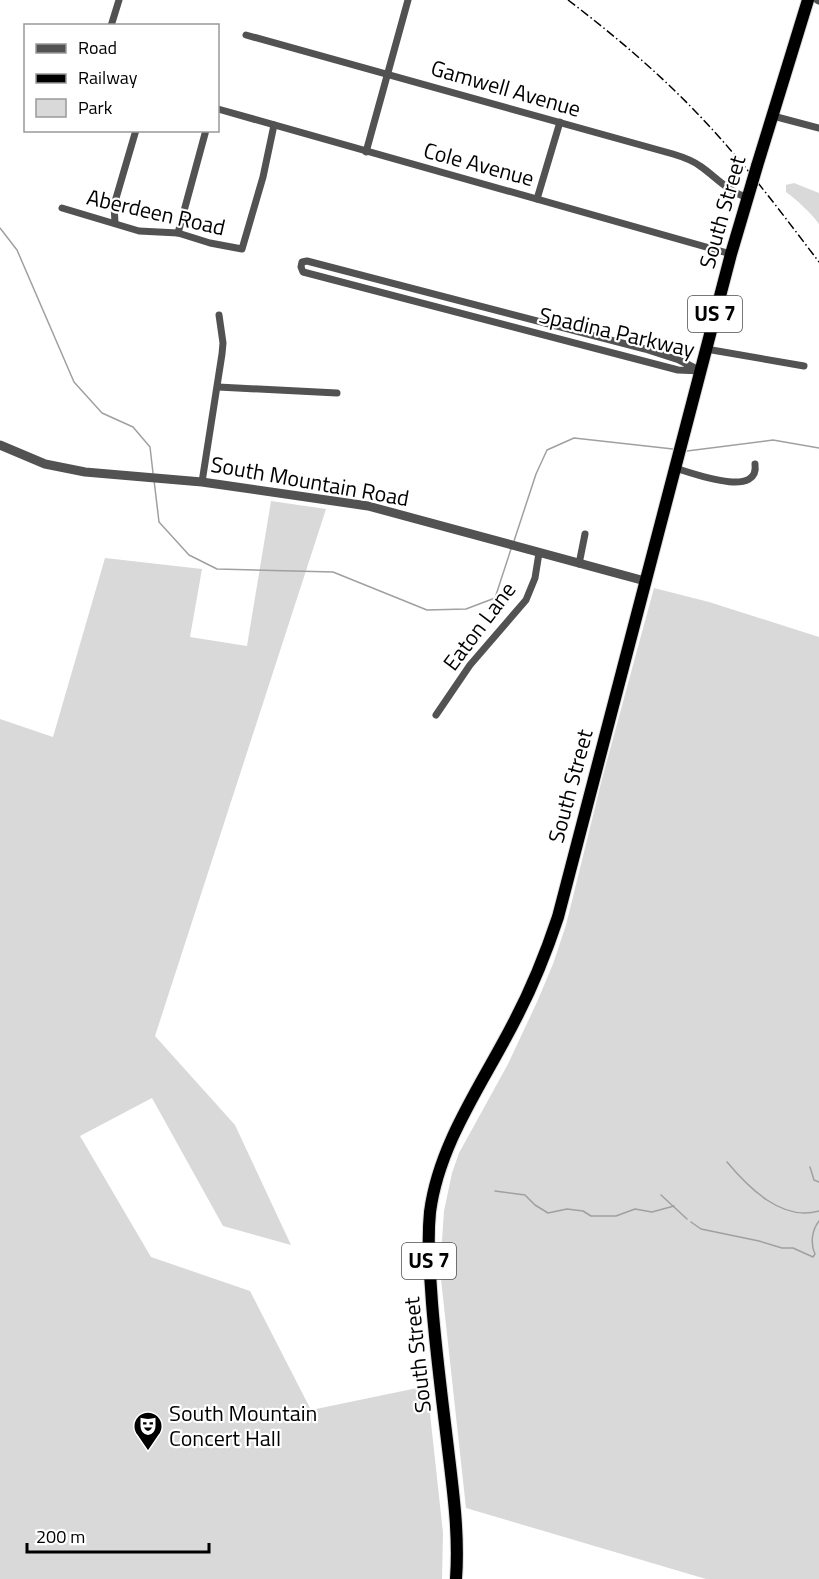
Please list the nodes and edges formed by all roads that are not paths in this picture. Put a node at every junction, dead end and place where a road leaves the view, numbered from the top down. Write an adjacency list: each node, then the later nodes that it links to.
1 (119, 0): 4 (street)
2 (408, 0): 6 (street)
3 (808, 0): 8 (highway, South Street / US 7)
4 (112, 24)
5 (246, 35): 6 (street, Gamwell Avenue)
6 (388, 74): 9 (street, Gamwell Avenue); 14 (street)
7 (219, 109): 10 (street, Cole Avenue)
8 (773, 116): 11 (street); 15 (highway, South Street / US 7, bridge)
9 (560, 122): 15 (street, Gamwell Avenue); 16 (street)
10 (274, 125): 14 (street, Cole Avenue); 19 (street, Aberdeen Road)
11 (819, 128)
12 (135, 132): 18 (street)
13 (205, 132): 19 (street)
14 (366, 152): 16 (street, Cole Avenue)
15 (747, 197): 20 (highway, South Street / US 7)
16 (537, 199): 20 (street, Cole Avenue)
17 (62, 208): 18 (street, Aberdeen Road)
18 (115, 223): 19 (street, Aberdeen Road)
19 (178, 233)
20 (731, 254): 26 (highway, South Street / US 7)
21 (493, 309): 23 (street); 23 (street, Spadina Parkway); 24 (street, Spadina Parkway)
22 (219, 315): 29 (street)
23 (489, 320): 25 (street, Spadina Parkway)
24 (587, 334): 25 (street); 28 (street, Spadina Parkway)
25 (583, 344): 28 (street, Spadina Parkway)
26 (706, 349): 27 (street); 28 (highway, South Street / US 7)
27 (804, 366)
28 (701, 370): 33 (highway, South Street / US 7)
29 (218, 387): 30 (street); 34 (street)
30 (337, 393)
31 (0, 445): 34 (street, South Mountain Road)
32 (755, 464): 33 (street)
33 (675, 468): 38 (highway, South Street / US 7)
34 (202, 482): 36 (street, South Mountain Road)
35 (585, 534): 37 (street)
36 (539, 553): 37 (street, South Mountain Road); 39 (street, Eaton Lane)
37 (579, 564): 38 (street, South Mountain Road)
38 (645, 581): 40 (highway, South Street / US 7)
39 (436, 715)
40 (456, 1579)

